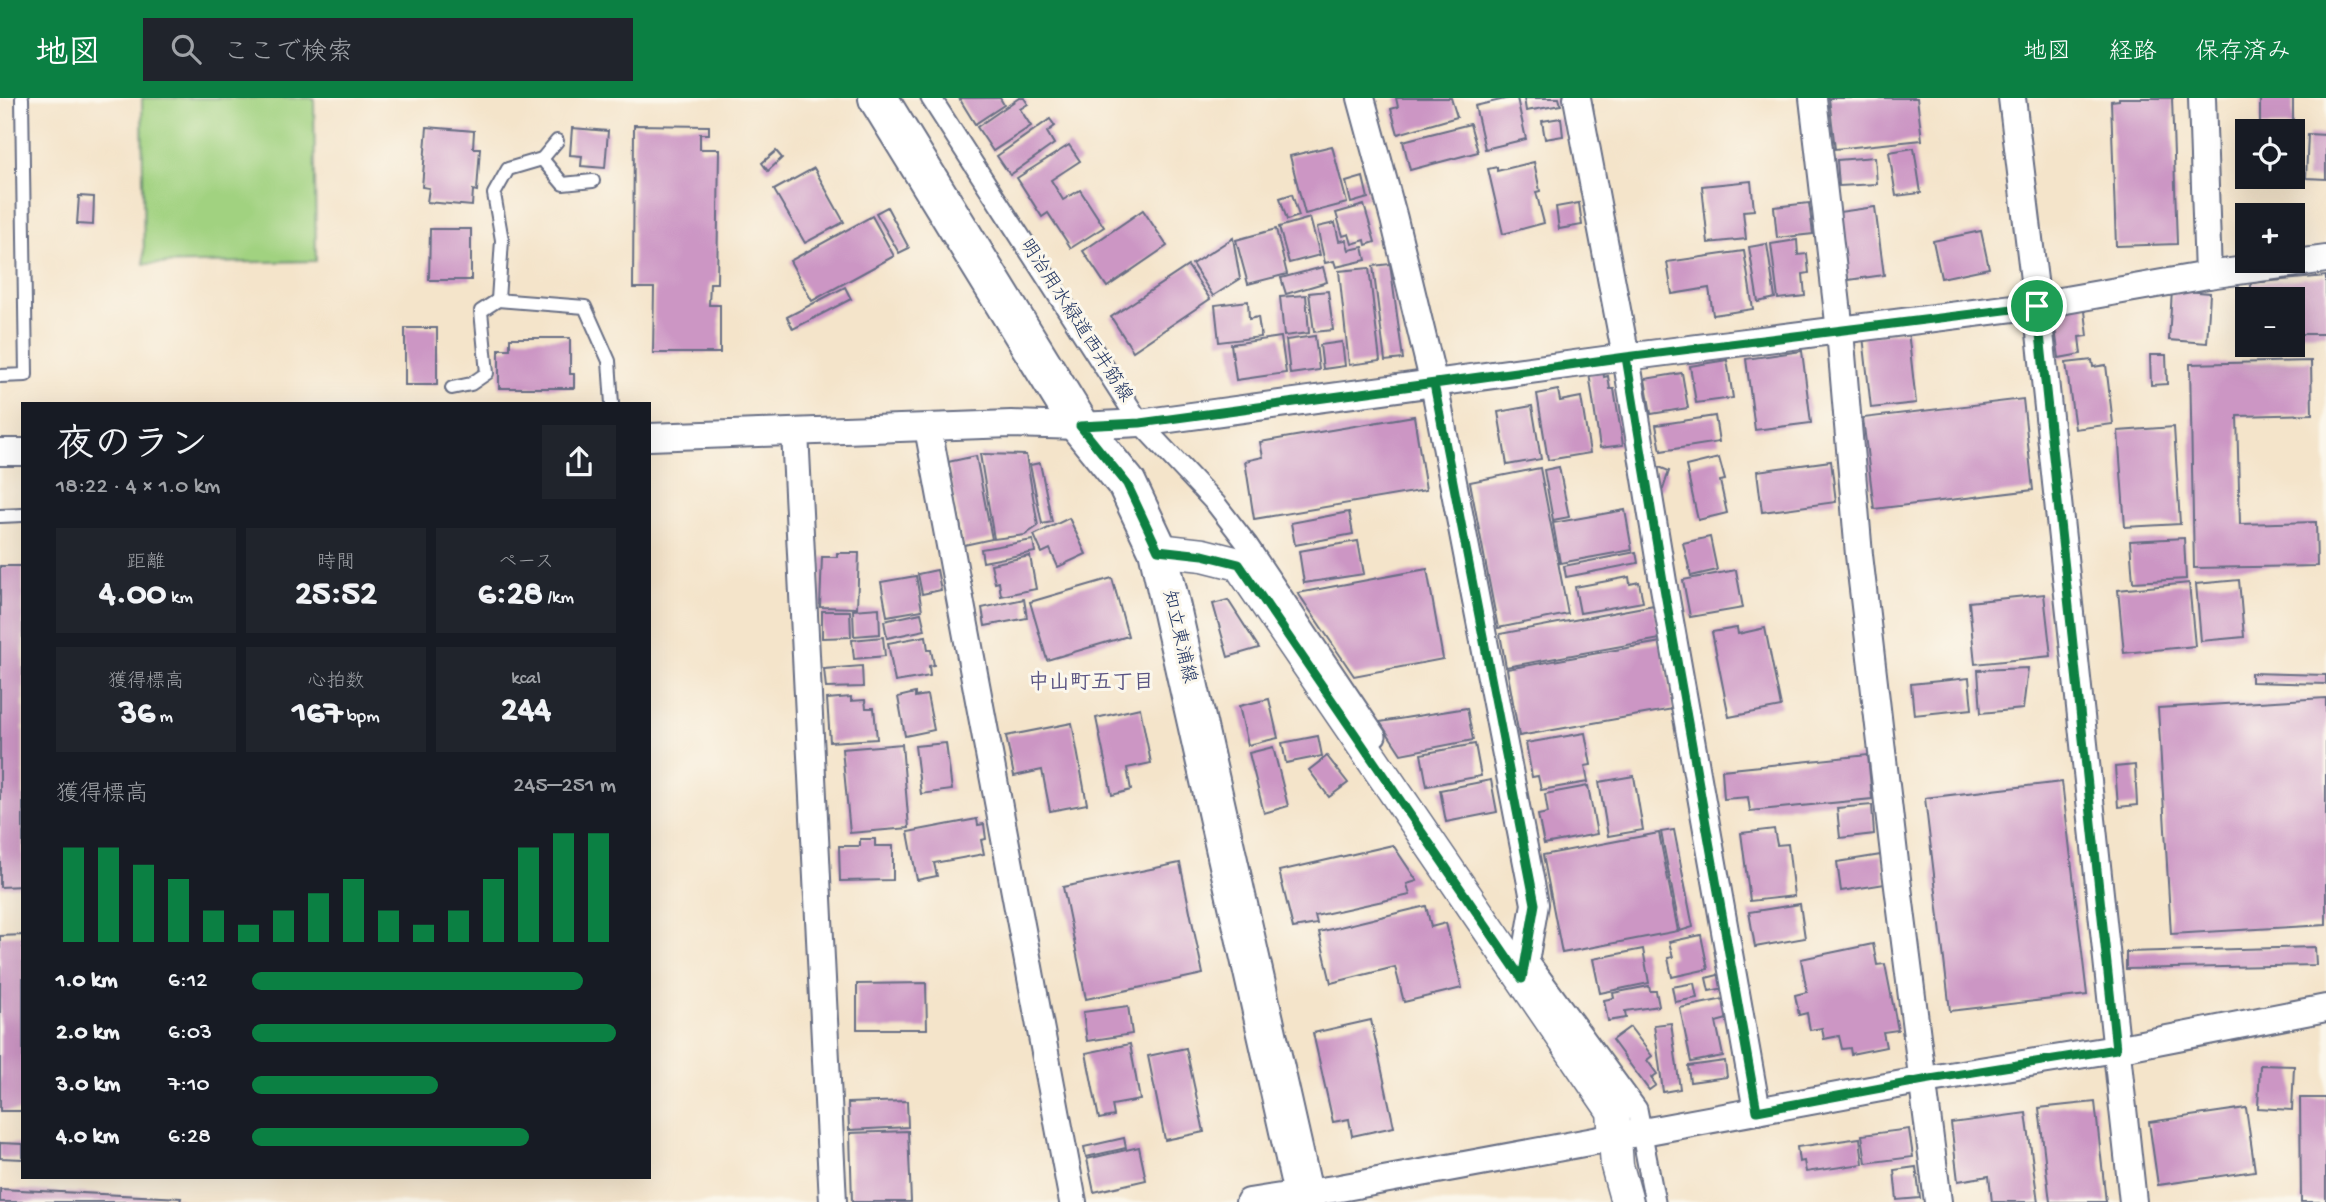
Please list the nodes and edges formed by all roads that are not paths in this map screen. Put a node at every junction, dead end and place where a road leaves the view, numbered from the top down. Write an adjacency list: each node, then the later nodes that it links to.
1 (22, 98): 18 (lane)
2 (878, 98): 23 (main road, 知立東浦線)
3 (931, 98): 22 (street, 明治用水緑道西井筋線)
4 (1361, 98): 19 (street)
5 (1577, 98): 17 (street)
6 (1813, 98): 16 (street)
7 (2012, 98): 15 (street)
8 (2202, 98): 13 (street)
9 (557, 141): 10 (lane)
10 (542, 159): 11 (lane); 14 (lane)
11 (593, 181)
12 (2326, 259): 13 (street)
13 (2208, 275): 15 (street)
14 (498, 300): 20 (lane); 21 (lane)
15 (2037, 306): 16 (street); 34 (street)
16 (1840, 331): 17 (street); 35 (street)
17 (1626, 357): 19 (street); 36 (street)
18 (0, 376)
19 (1434, 384): 22 (street); 32 (street)
20 (452, 388)
21 (612, 402)
22 (1140, 423): 23 (street); 32 (street, 明治用水緑道西井筋線)
23 (1080, 426): 24 (street); 31 (main road, 知立東浦線)
24 (928, 428): 25 (street); 40 (street)
25 (795, 432): 26 (street); 39 (street)
26 (651, 437)
27 (0, 452): 28 (street)
28 (21, 452)
29 (21, 515): 30 (lane)
30 (0, 516)
31 (1158, 550): 32 (street); 38 (main road, 知立東浦線)
32 (1524, 968): 37 (street)
33 (2326, 1008): 34 (street)
34 (2116, 1049): 35 (street); 45 (street)
35 (1924, 1080): 36 (street); 44 (street)
36 (1757, 1111): 37 (street)
37 (1629, 1133): 38 (street); 42 (street); 43 (street)
38 (1304, 1197): 41 (street)
39 (833, 1202)
40 (1073, 1202)
41 (1249, 1202)
42 (1627, 1202)
43 (1655, 1202)
44 (1938, 1202)
45 (2133, 1202)

